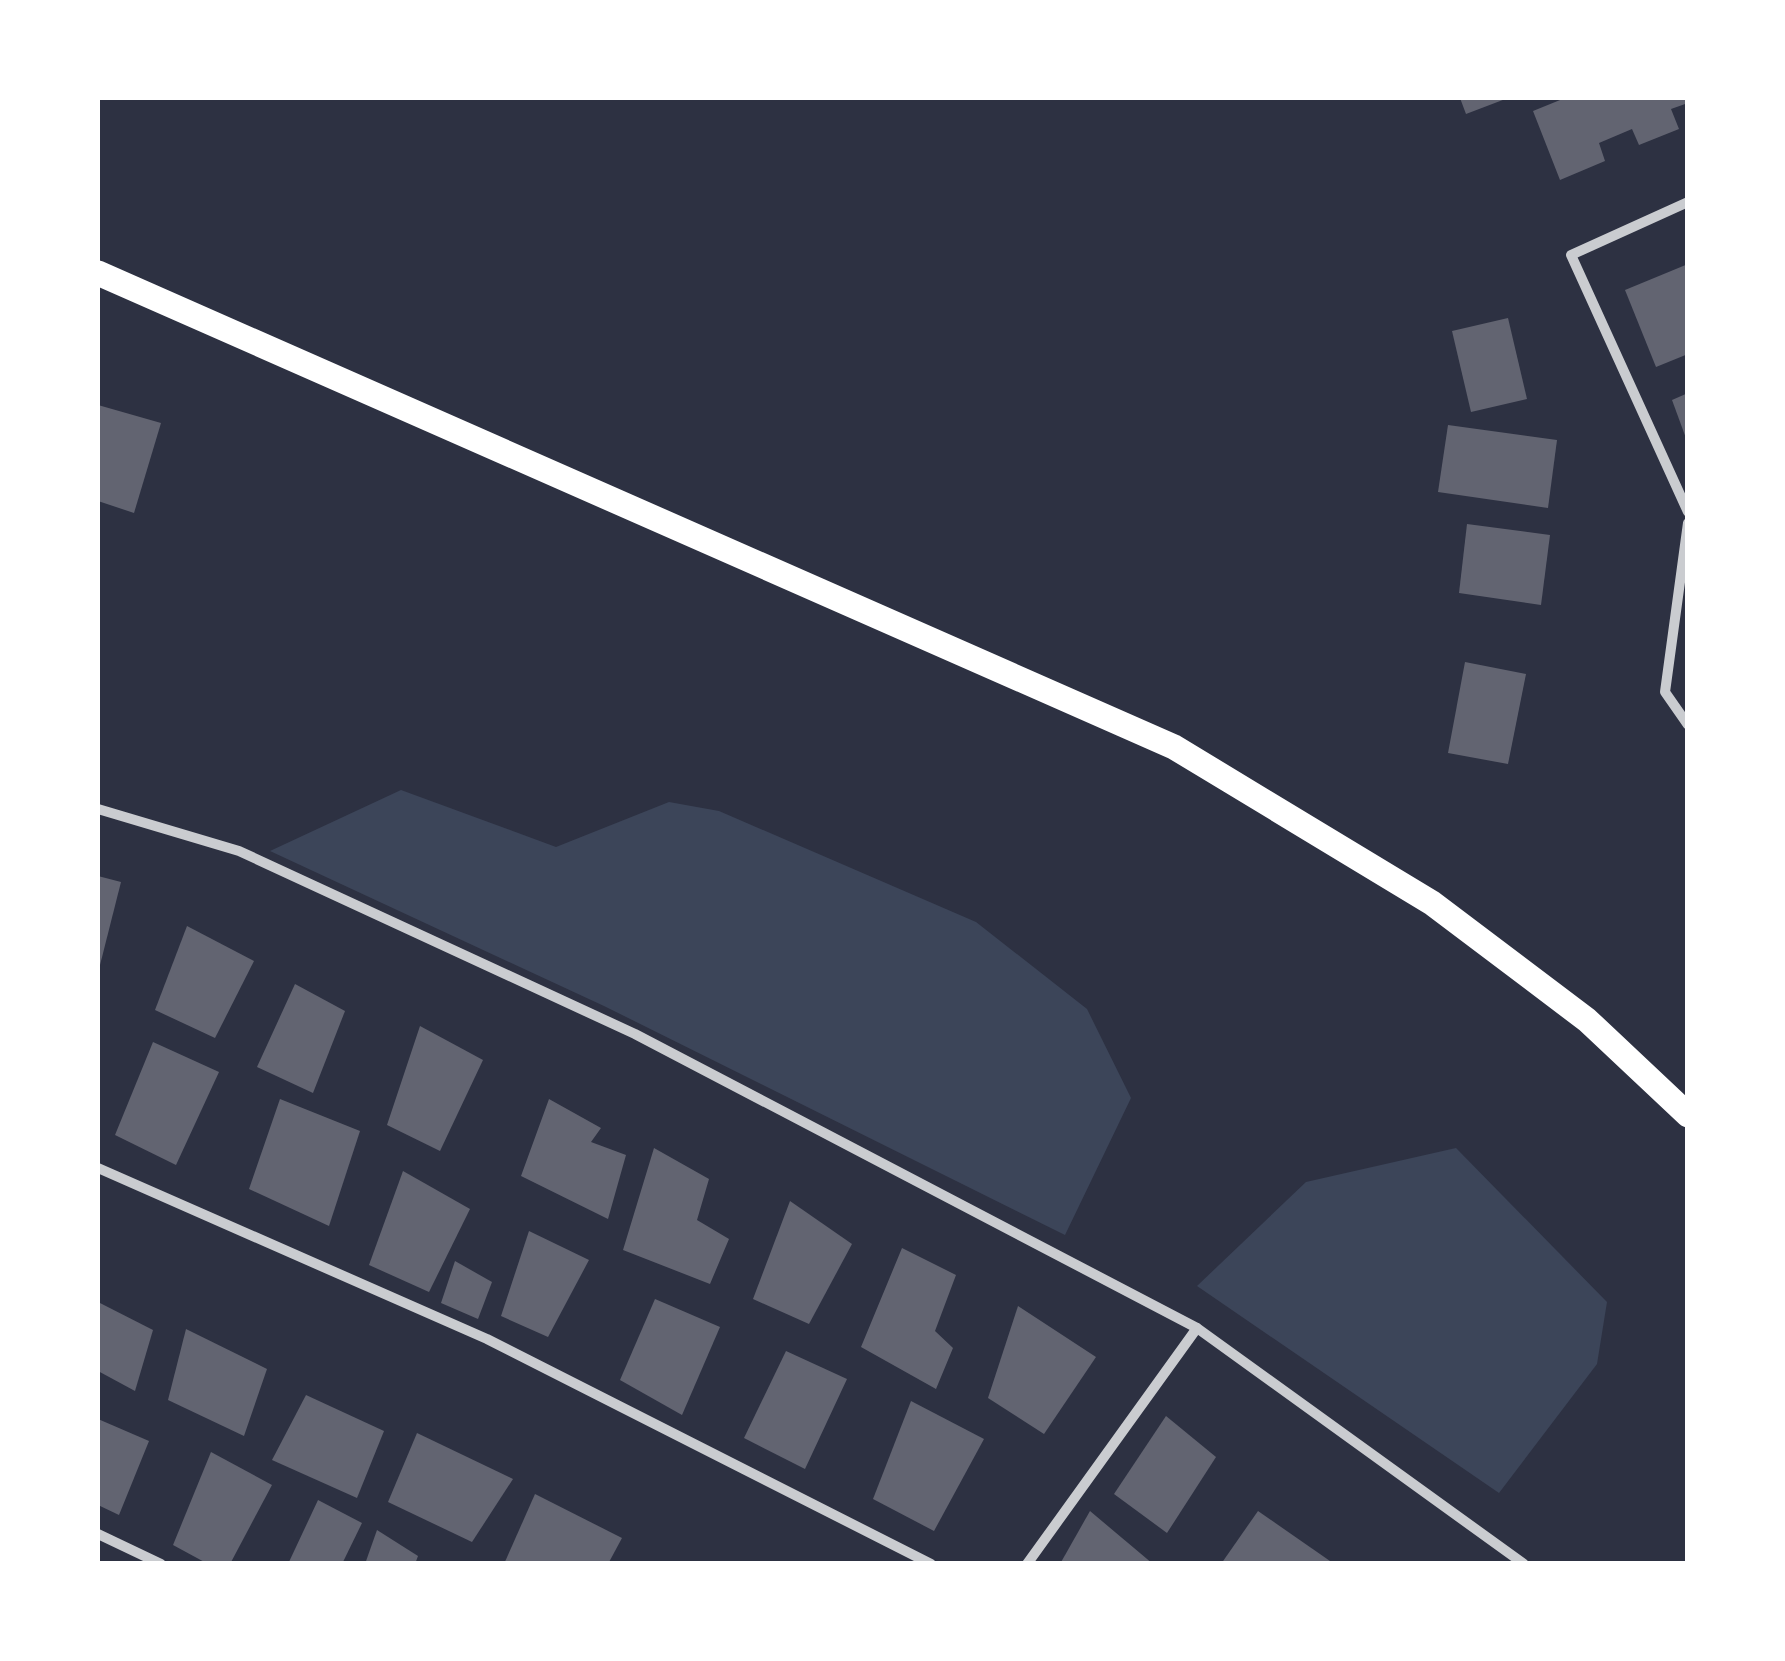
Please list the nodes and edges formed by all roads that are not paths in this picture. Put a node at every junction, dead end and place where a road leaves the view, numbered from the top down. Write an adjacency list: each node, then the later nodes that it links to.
1 (1688, 202): 3 (street)
2 (98, 273): 7 (main road)
3 (1688, 512)
4 (1688, 523): 5 (street)
5 (1688, 725)
6 (98, 809): 9 (street)
7 (1688, 1115)
8 (98, 1168): 12 (street)
9 (1197, 1328): 13 (street); 14 (street)
10 (98, 1534): 11 (street)
11 (161, 1564)
12 (931, 1564)
13 (1028, 1564)
14 (1524, 1564)

